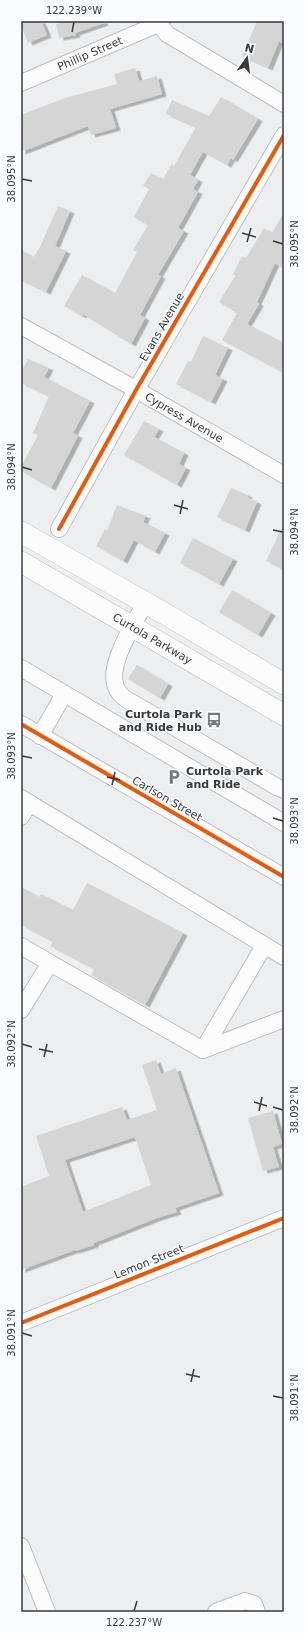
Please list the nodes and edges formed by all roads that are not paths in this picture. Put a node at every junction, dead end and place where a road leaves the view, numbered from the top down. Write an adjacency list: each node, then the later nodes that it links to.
1 (158, 23): 2 (street, Phillip Street); 3 (street)
2 (21, 83)
3 (284, 104)
4 (284, 135): 6 (street, Evans Avenue)
5 (21, 326): 6 (street, Cypress Avenue)
6 (136, 390): 7 (street, Cypress Avenue); 8 (street, Evans Avenue)
7 (284, 475)
8 (59, 529)
9 (21, 532): 11 (main road)
10 (21, 562): 12 (main road, Curtola Parkway)
11 (145, 604): 12 (street); 14 (main road)
12 (132, 628): 16 (main road, Curtola Parkway); 19 (street)
13 (21, 668): 15 (street)
14 (284, 684)
15 (64, 694): 18 (street); 22 (street)
16 (284, 715)
17 (21, 724): 18 (street, Carlson Street)
18 (40, 736): 23 (street, Carlson Street)
19 (284, 790)
20 (25, 800): 21 (street); 25 (street)
21 (21, 817)
22 (284, 823)
23 (284, 877)
24 (21, 946): 27 (street)
25 (264, 946): 26 (street); 30 (street)
26 (284, 957)
27 (50, 963): 28 (street); 30 (street)
28 (21, 1010)
29 (284, 1019): 30 (street)
30 (203, 1050)
31 (283, 1222): 32 (street, Lemon Street)
32 (21, 1323)
33 (21, 1546): 34 (street)
34 (43, 1611)
35 (216, 1612): 36 (street)
36 (257, 1612)

